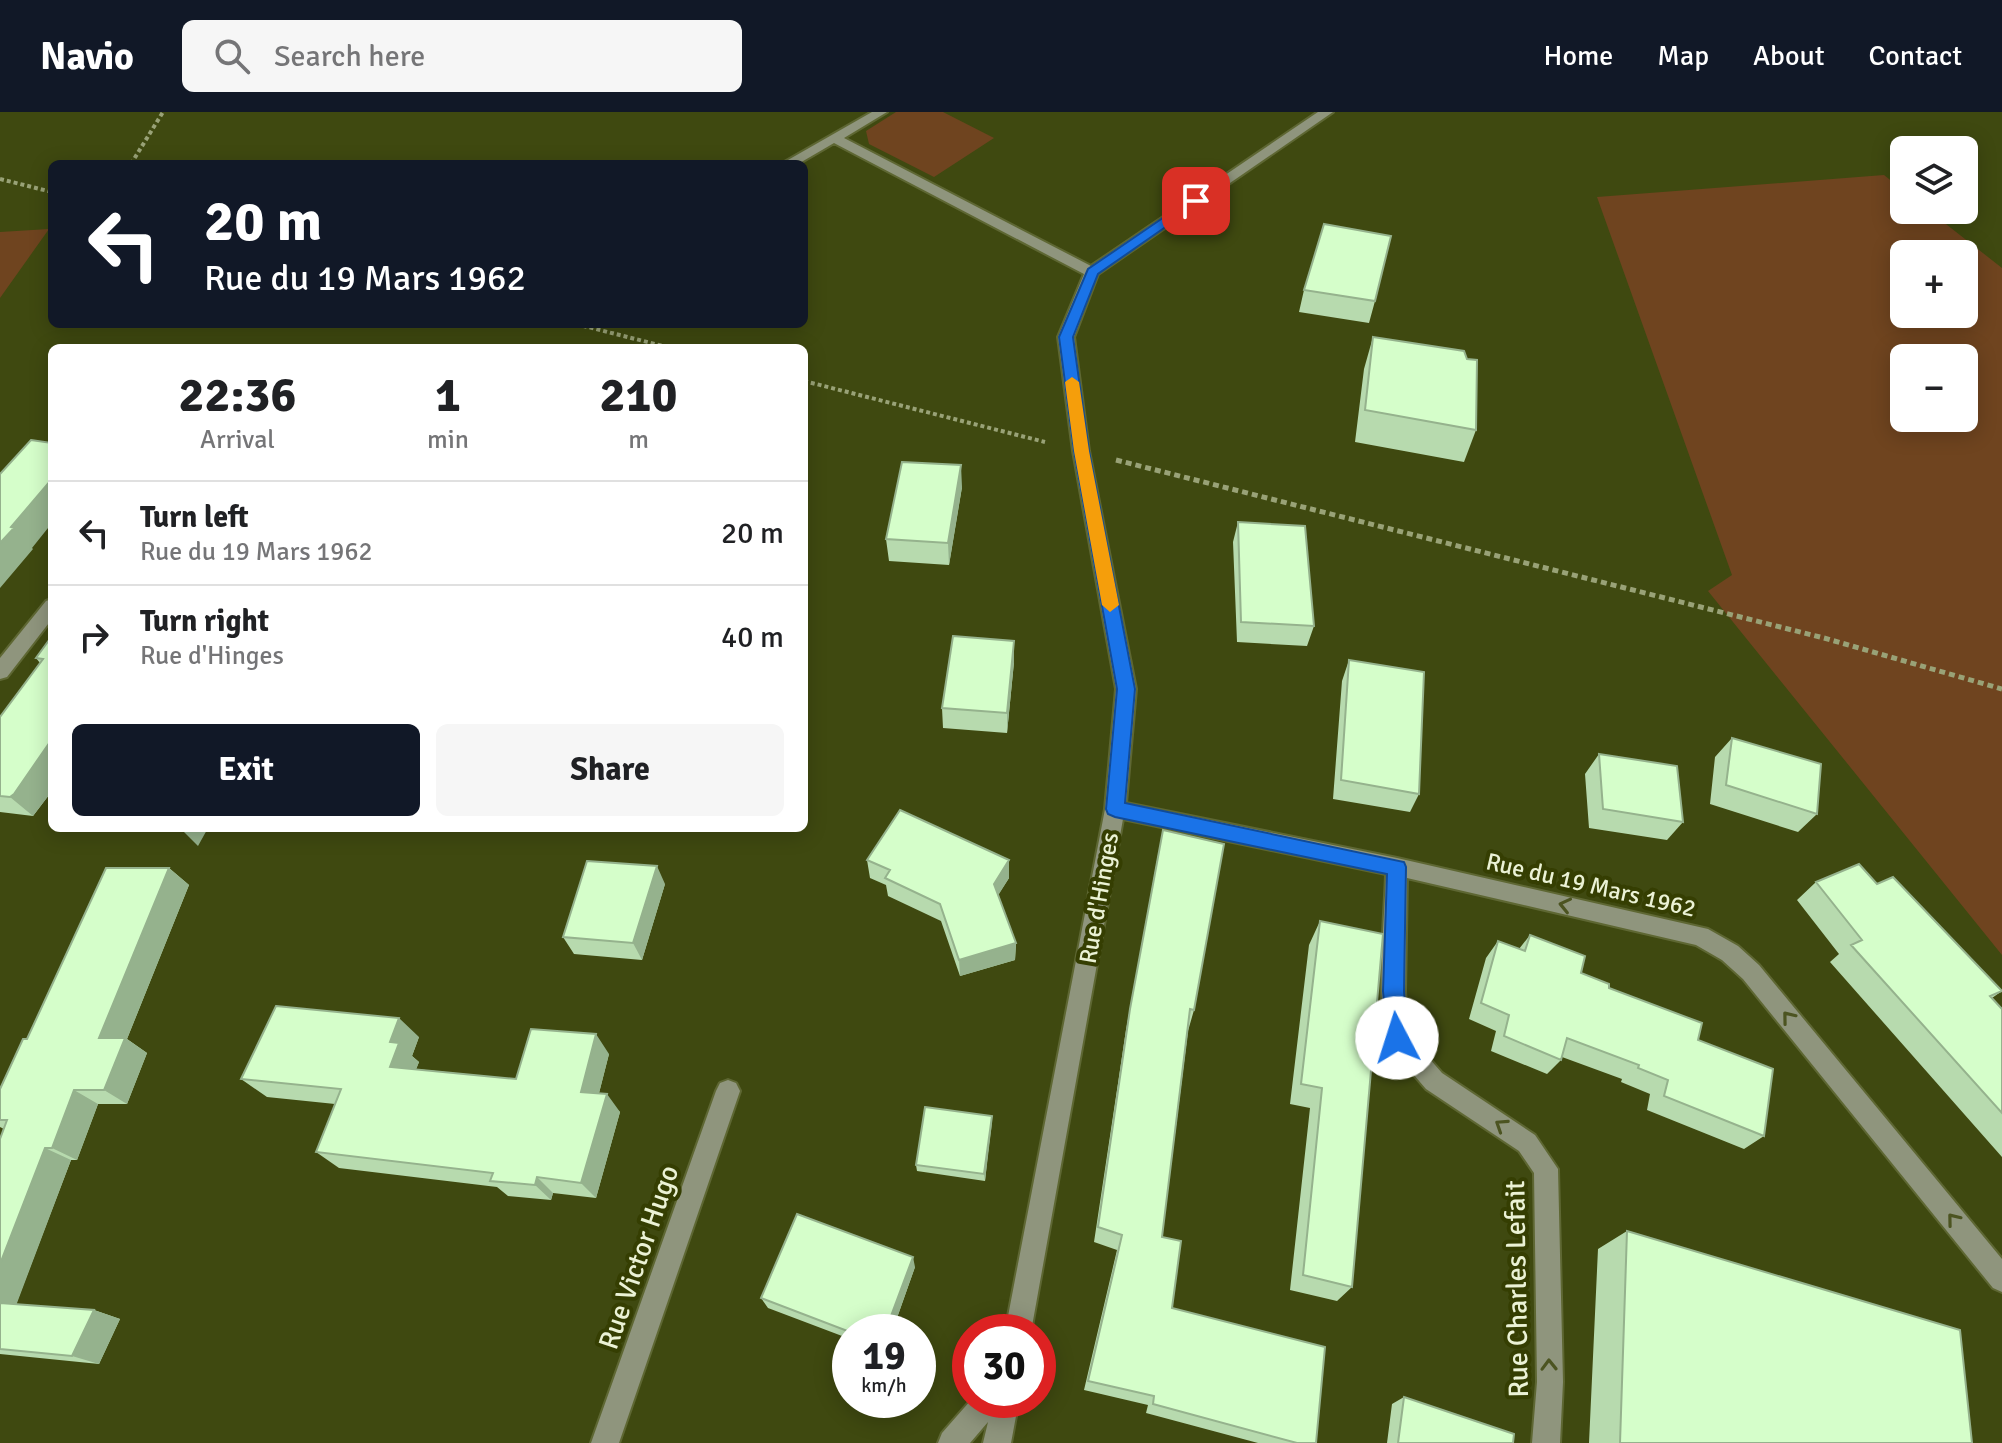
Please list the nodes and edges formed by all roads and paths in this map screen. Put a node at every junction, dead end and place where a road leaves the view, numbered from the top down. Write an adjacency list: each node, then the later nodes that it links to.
1 (163, 112): 5 (path)
2 (881, 112): 4 (street)
3 (1327, 112): 9 (street)
4 (834, 138): 6 (street); 9 (street)
5 (133, 160)
6 (795, 160)
7 (0, 179): 8 (path)
8 (48, 191)
9 (1092, 272): 13 (street, Rue d'Hinges)
10 (592, 328): 11 (path)
11 (655, 344)
12 (808, 382): 13 (path)
13 (1081, 451): 16 (path); 17 (street, Rue d'Hinges)
14 (48, 611): 15 (street)
15 (0, 672)
16 (2002, 689)
17 (1115, 809): 18 (street, Rue du 19 Mars 1962); 21 (street, Rue d'Hinges)
18 (1397, 867): 20 (street, Rue du 19 Mars 1962, one-way to 18); 27 (street, Rue Charles Lefait, one-way to 18)
19 (728, 1091): 24 (street, Rue Victor Hugo)
20 (2002, 1279)
21 (1021, 1314)
22 (974, 1418): 25 (street)
23 (1002, 1418): 26 (street)
24 (605, 1443)
25 (952, 1443)
26 (997, 1443)
27 (1546, 1443)

